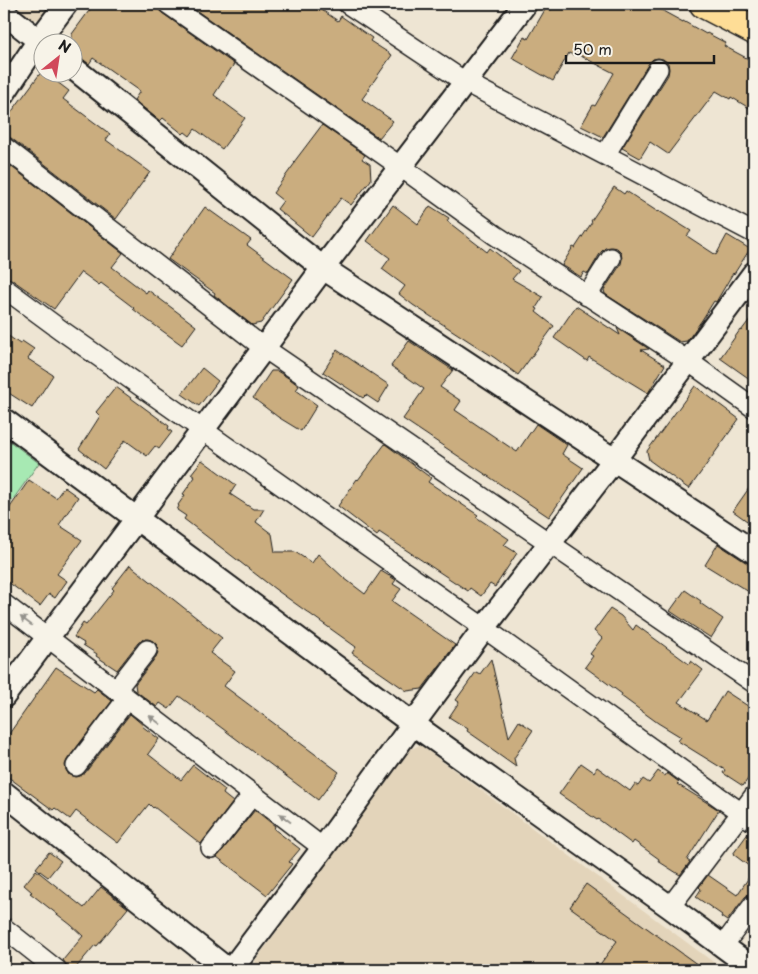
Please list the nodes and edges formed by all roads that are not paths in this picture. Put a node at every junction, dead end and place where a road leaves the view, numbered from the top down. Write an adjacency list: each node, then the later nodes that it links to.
1 (66, 4): 8 (street)
2 (168, 4): 17 (street)
3 (348, 4): 13 (street)
4 (525, 4): 13 (street)
5 (704, 4): 7 (main road)
6 (4, 12): 9 (street)
7 (754, 30)
8 (47, 32)
9 (32, 34)
10 (32, 54): 14 (street)
11 (658, 69): 16 (street)
12 (82, 75): 20 (street)
13 (465, 82): 16 (street); 17 (street)
14 (4, 93)
15 (4, 147): 24 (street)
16 (606, 155): 18 (street)
17 (401, 167): 20 (street); 23 (street)
18 (754, 233)
19 (611, 258): 23 (street)
20 (323, 268): 24 (street); 29 (street)
21 (754, 273): 25 (street)
22 (4, 288): 28 (street)
23 (587, 296): 25 (street)
24 (264, 348): 28 (street); 31 (street)
25 (688, 361): 26 (street); 29 (street)
26 (754, 408)
27 (4, 420): 30 (street)
28 (204, 430): 30 (street); 34 (street)
29 (614, 460): 31 (street); 32 (street)
30 (137, 518): 35 (street); 40 (street)
31 (550, 543): 34 (street); 37 (street)
32 (754, 552)
33 (4, 604): 35 (street, one-way to 33)
34 (484, 628): 40 (street); 45 (street)
35 (48, 638): 38 (street); 39 (street)
36 (147, 650): 38 (street)
37 (754, 683)
38 (122, 694): 41 (street); 43 (street, one-way to 38)
39 (4, 696)
40 (413, 724): 47 (street); 49 (street)
41 (76, 766)
42 (4, 793): 53 (street)
43 (253, 794): 46 (street); 47 (street, one-way to 43)
44 (754, 796): 45 (street)
45 (748, 817): 49 (street)
46 (211, 848)
47 (323, 848): 53 (street)
48 (754, 904): 51 (street)
49 (670, 907): 51 (street)
50 (4, 928): 52 (street)
51 (723, 946): 54 (street)
52 (57, 970)
53 (230, 970)
54 (754, 970)

